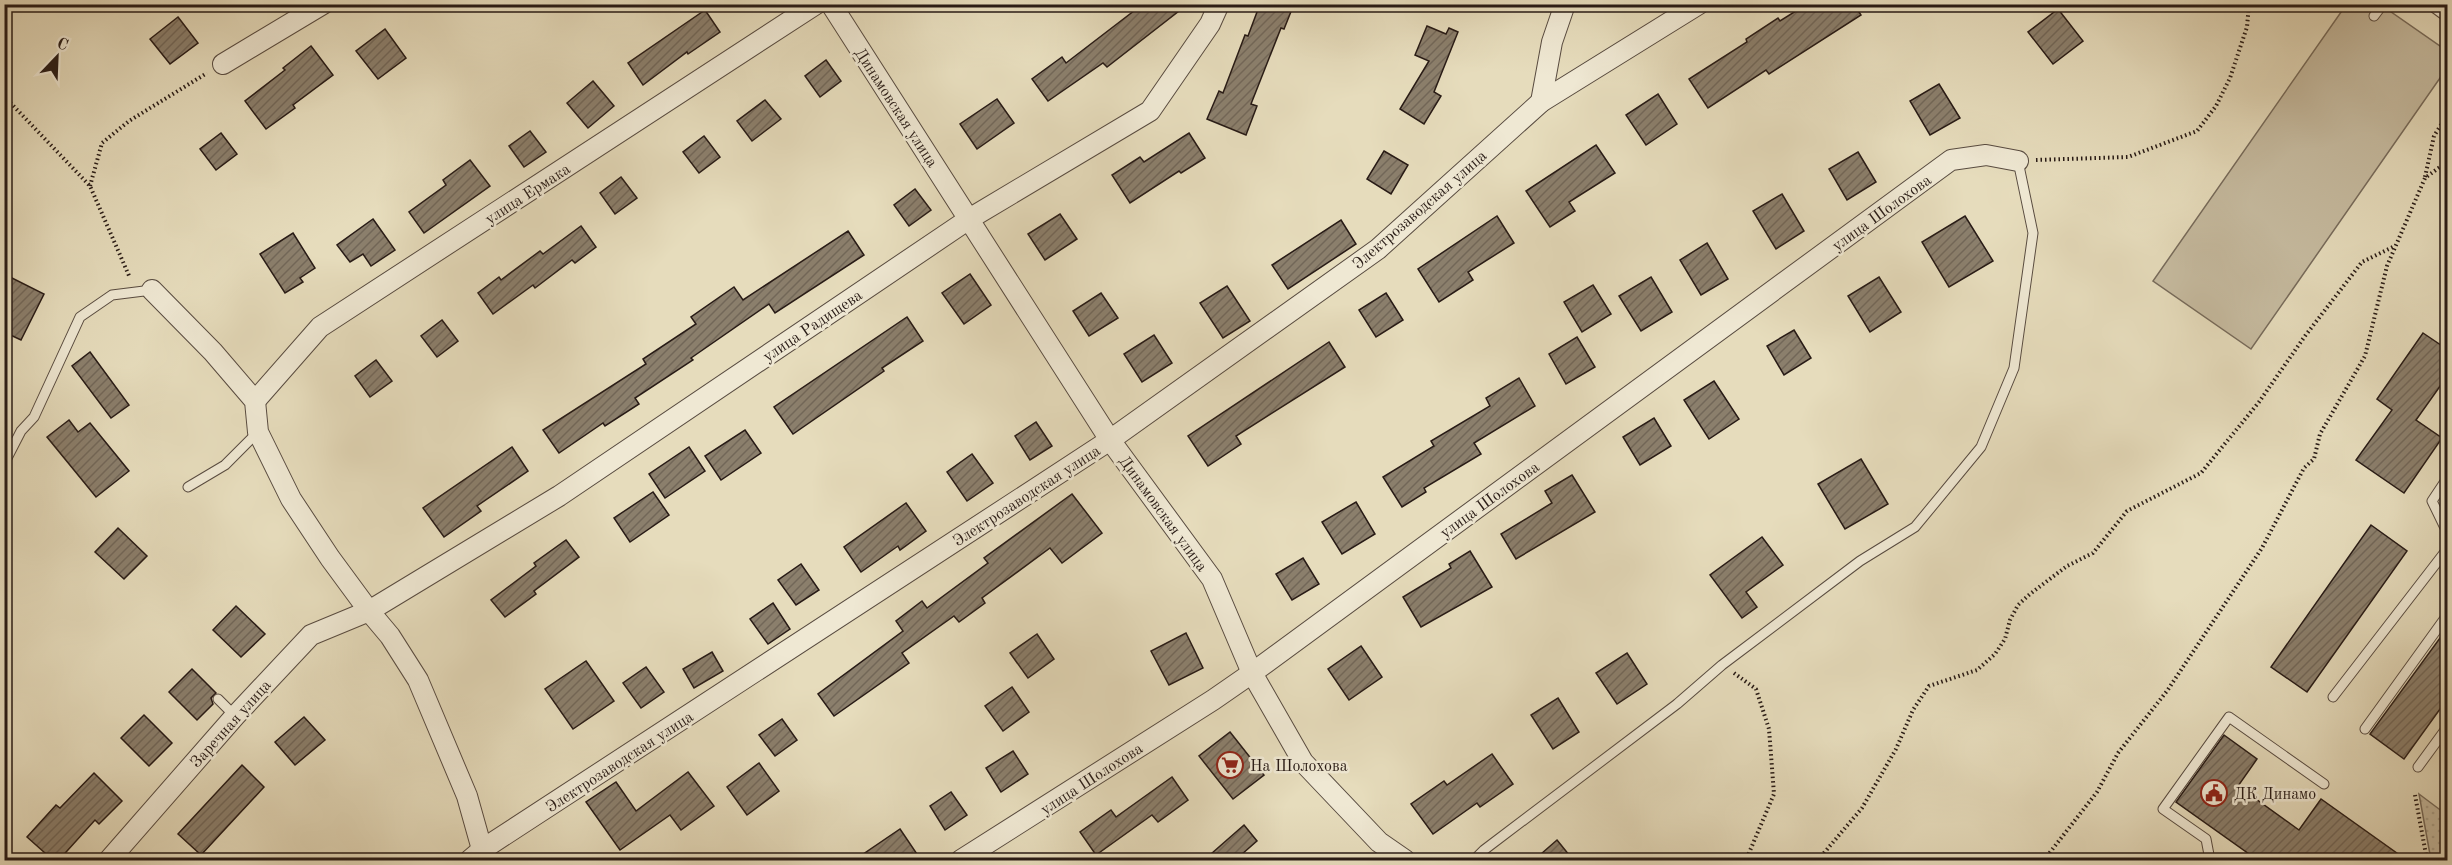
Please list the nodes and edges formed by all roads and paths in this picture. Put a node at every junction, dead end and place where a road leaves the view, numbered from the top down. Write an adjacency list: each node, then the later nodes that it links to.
1 (323, 4): 12 (street)
2 (816, 4): 23 (street, улица Ермака)
3 (831, 4): 20 (street, Динамовская улица)
4 (1219, 4): 20 (street, улица Радищева)
5 (1565, 4): 14 (street)
6 (1699, 4): 14 (street, Электрозаводская улица)
7 (2249, 4): 16 (path)
8 (2383, 4): 10 (lane)
9 (2429, 4): 11 (lane)
10 (2374, 16)
11 (2448, 18)
12 (224, 64): 19 (path)
13 (4, 96): 19 (path)
14 (1541, 102): 25 (street, Электрозаводская улица)
15 (2448, 114): 18 (path)
16 (2018, 161): 33 (lane); 34 (street, улица Шолохова)
17 (2448, 161): 18 (path)
18 (2425, 178): 21 (path)
19 (90, 186): 22 (path)
20 (969, 219): 25 (street, Динамовская улица); 31 (street, улица Радищева)
21 (2396, 246): 49 (path); 50 (path)
22 (144, 291): 23 (street); 26 (lane)
23 (255, 401): 24 (street)
24 (258, 432): 28 (lane); 31 (street)
25 (1110, 440): 34 (street, Динамовская улица); 43 (street, Электрозаводская улица)
26 (4, 464)
27 (2448, 477): 29 (lane)
28 (188, 487)
29 (2448, 534)
30 (2448, 548): 35 (lane)
31 (369, 612): 37 (street, Заречная улица); 43 (street)
32 (2448, 614): 39 (lane)
33 (1722, 665): 47 (lane); 48 (path)
34 (1252, 673): 45 (street, улица Шолохова); 46 (street, Динамовская улица)
35 (2333, 697)
36 (218, 699): 37 (lane)
37 (235, 716): 44 (street, Заречная улица)
38 (2448, 726): 40 (lane)
39 (2365, 729)
40 (2418, 767)
41 (2324, 784): 51 (lane)
42 (2415, 795): 52 (path)
43 (479, 857)
44 (110, 861)
45 (961, 861)
46 (1405, 861)
47 (1474, 861)
48 (1746, 861)
49 (1818, 861)
50 (2044, 861)
51 (2210, 861)
52 (2427, 861)

